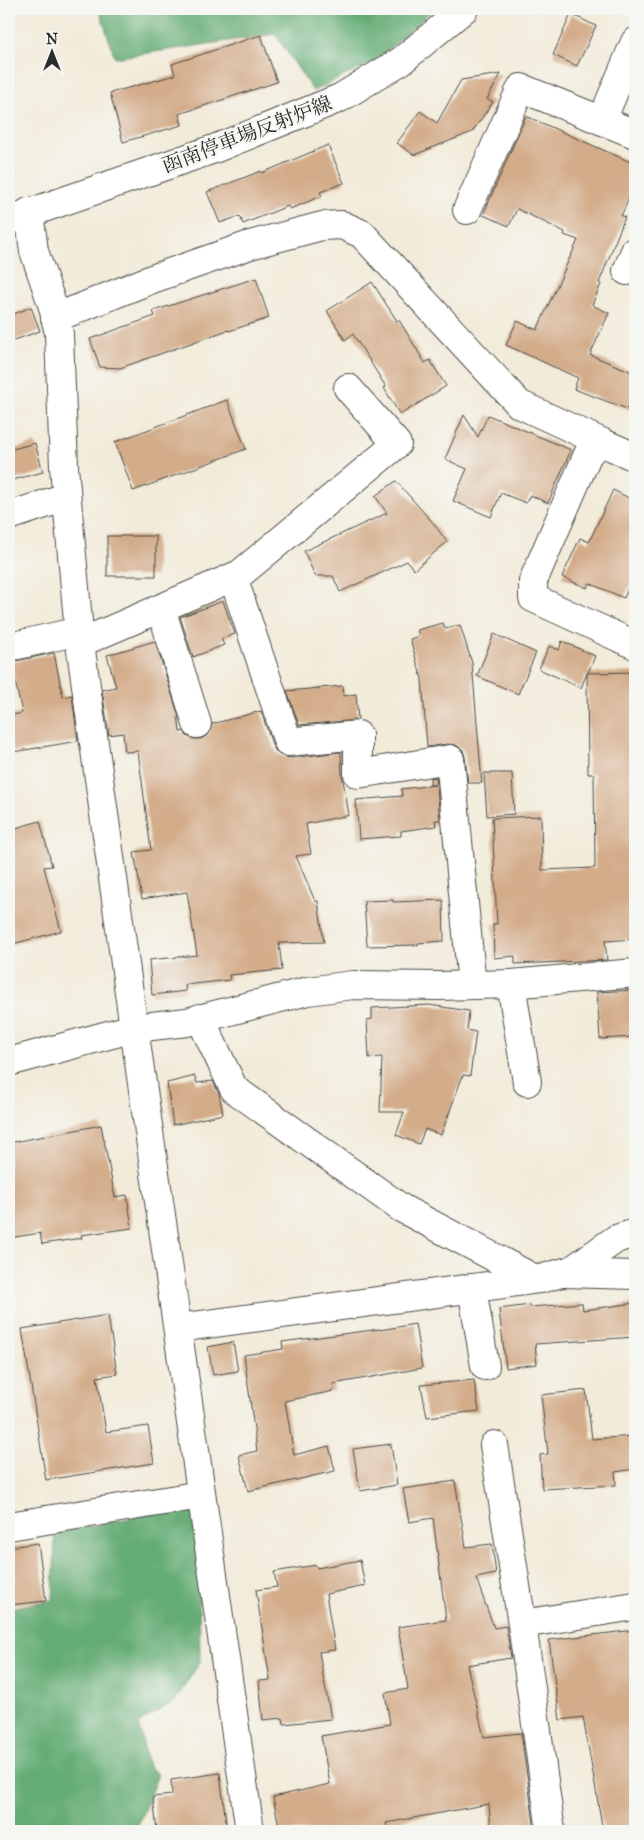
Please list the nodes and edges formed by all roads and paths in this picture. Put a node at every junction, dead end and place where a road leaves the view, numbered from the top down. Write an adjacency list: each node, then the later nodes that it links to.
1 (464, 9): 6 (street, 函南停車場反射炉線)
2 (635, 42): 3 (street)
3 (602, 120): 4 (street); 5 (street)
4 (635, 134)
5 (467, 210)
6 (19, 216): 7 (street)
7 (55, 318): 9 (street); 11 (street)
8 (348, 388): 13 (street)
9 (602, 442): 10 (street); 16 (street)
10 (635, 457)
11 (66, 497): 12 (street); 15 (street)
12 (9, 516)
13 (233, 577): 14 (street); 21 (street)
14 (161, 608): 15 (street); 18 (street)
15 (80, 637): 17 (street); 23 (street)
16 (635, 645)
17 (9, 647)
18 (197, 724)
19 (635, 973): 20 (street)
20 (511, 984): 21 (street); 25 (street)
21 (472, 985): 22 (street)
22 (200, 1018): 23 (street); 29 (street)
23 (134, 1028): 24 (street); 31 (street)
24 (9, 1062)
25 (527, 1082)
26 (635, 1234): 27 (street)
27 (561, 1273): 28 (street); 29 (street)
28 (635, 1275)
29 (535, 1279): 30 (street)
30 (472, 1288): 31 (street); 32 (street)
31 (178, 1328): 34 (street)
32 (485, 1366)
33 (494, 1446): 37 (street)
34 (201, 1495): 35 (street); 38 (street)
35 (9, 1526)
36 (635, 1606): 37 (street)
37 (522, 1624): 39 (street)
38 (250, 1831)
39 (551, 1831)

